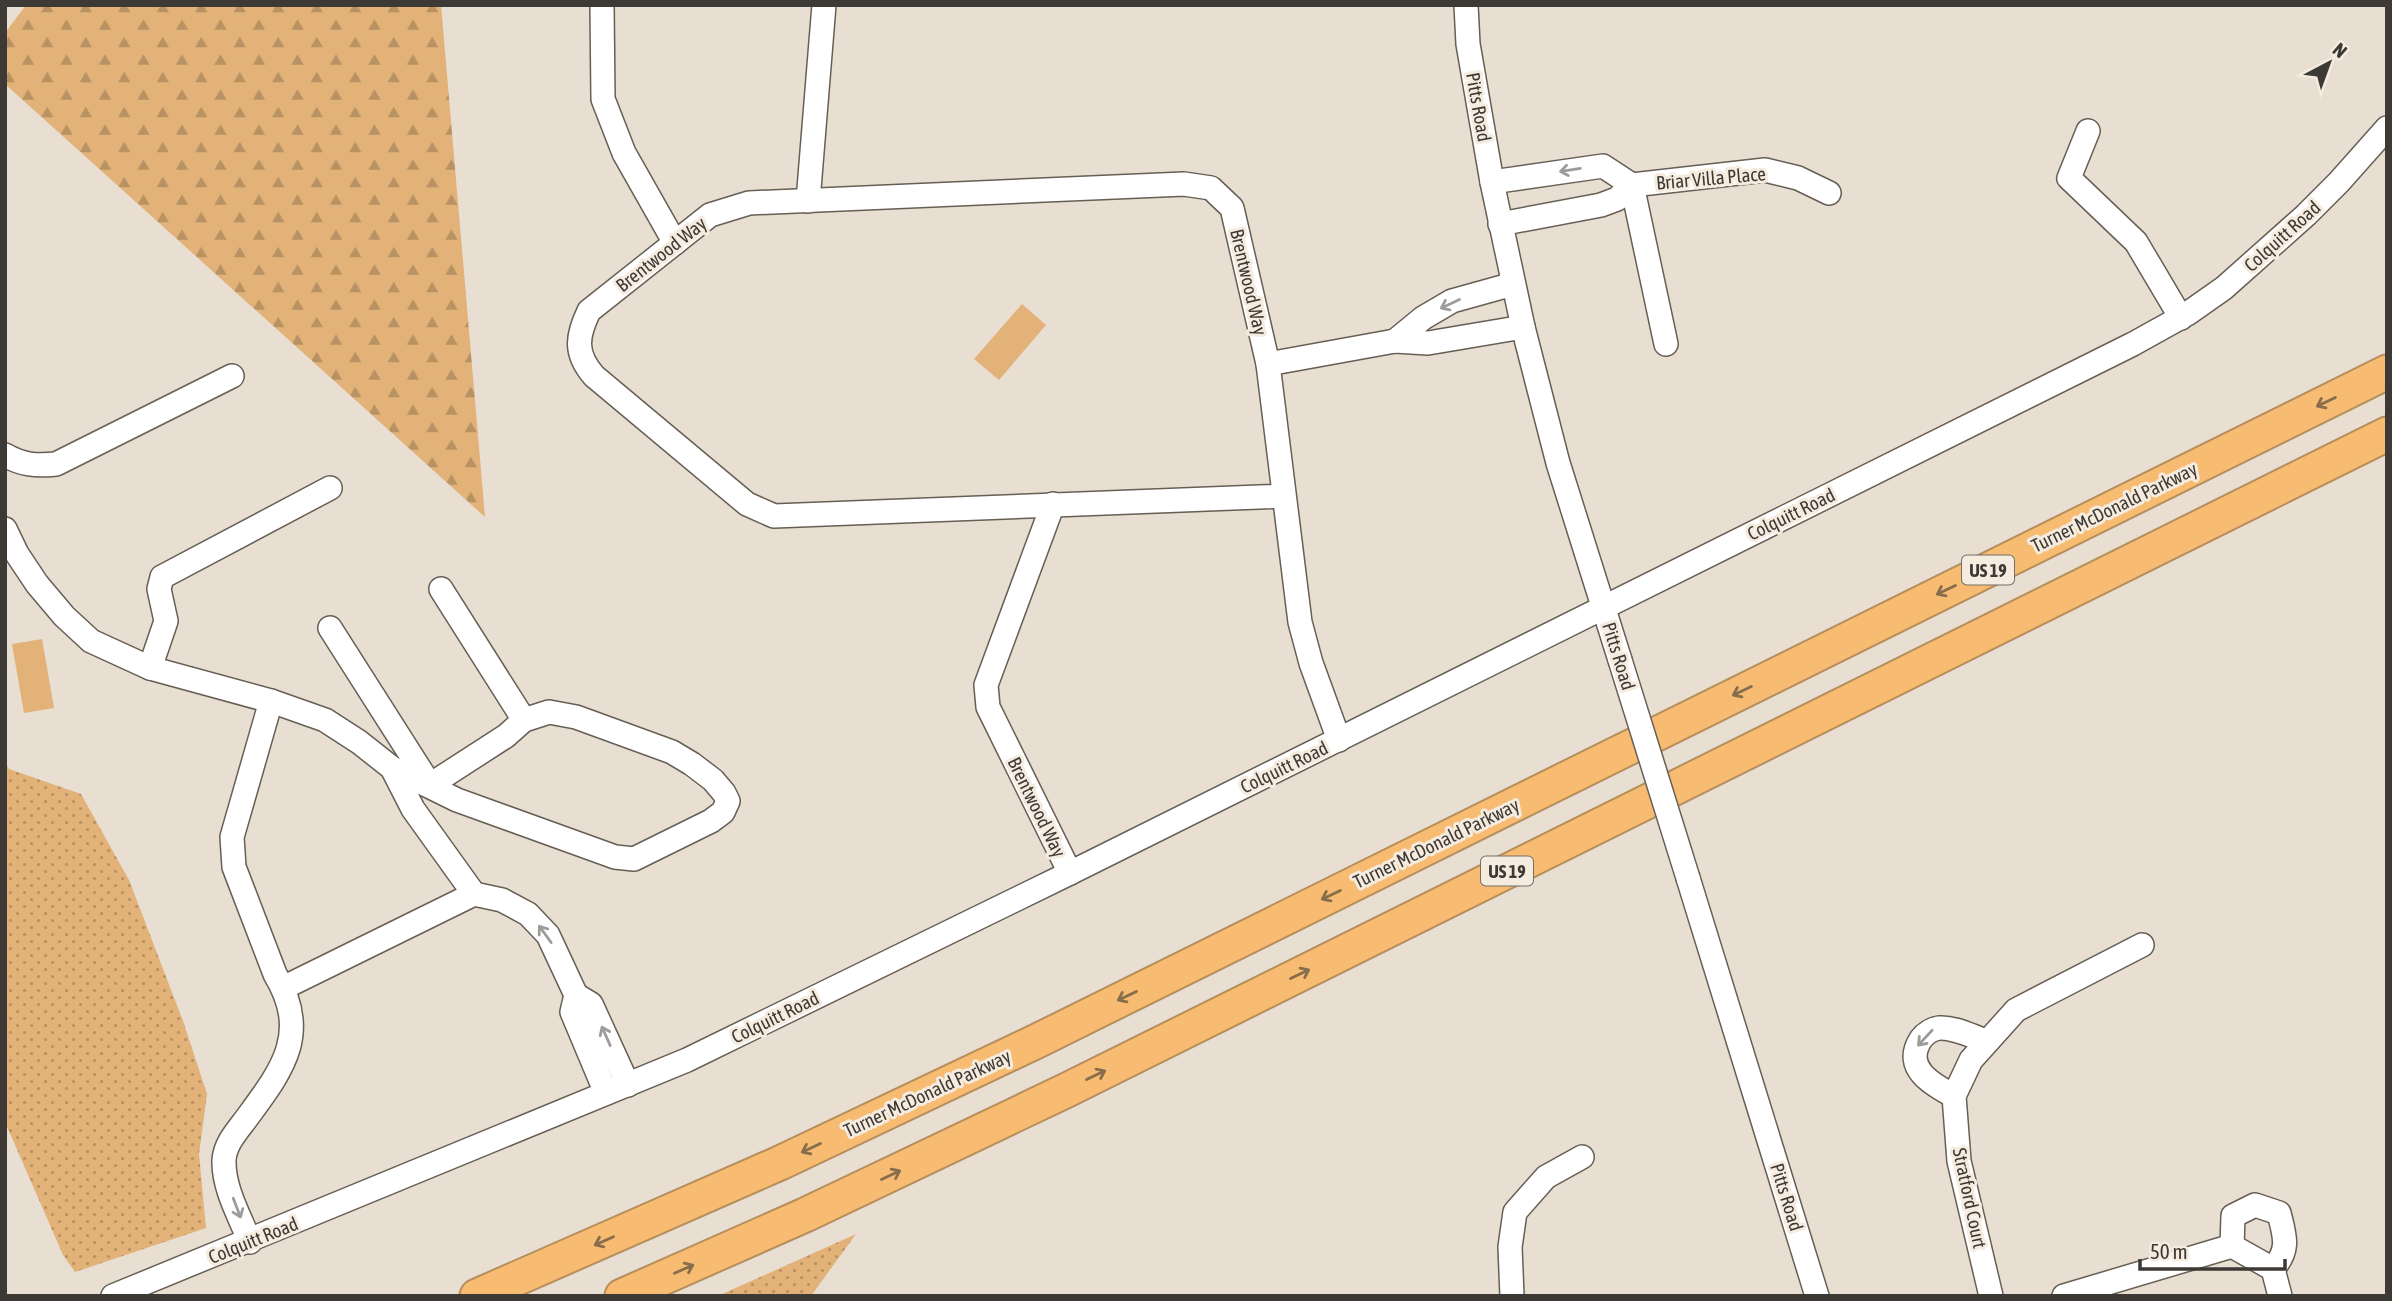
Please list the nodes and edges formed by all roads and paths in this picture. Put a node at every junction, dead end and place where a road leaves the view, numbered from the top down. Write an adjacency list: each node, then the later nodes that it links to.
1 (602, 5): 11 (street)
2 (824, 5): 9 (street)
3 (1466, 5): 6 (street, Pitts Road)
4 (2387, 128): 13 (street, Colquitt Road)
5 (2088, 131): 13 (street)
6 (1492, 182): 7 (street, Briar Villa Place, one-way to 6); 10 (street, Pitts Road)
7 (1632, 185): 8 (street, Briar Villa Place); 10 (street, Briar Villa Place); 16 (street)
8 (1829, 193)
9 (808, 201): 11 (street, Brentwood Way); 17 (street, Brentwood Way)
10 (1500, 224): 12 (street, Pitts Road)
11 (674, 243): 24 (street, Brentwood Way)
12 (1513, 284): 14 (street, Pitts Road); 15 (street, one-way to 15)
13 (2181, 317): 27 (street, Colquitt Road)
14 (1523, 327): 15 (street); 27 (street, Pitts Road)
15 (1395, 341): 17 (street)
16 (1665, 345)
17 (1268, 364): 23 (street, Brentwood Way)
18 (2387, 372): 49 (highway, Turner McDonald Parkway / US 19, one-way to 49)
19 (232, 376): 21 (street)
20 (2387, 434): 50 (highway, US 19, one-way to 20)
21 (5, 454)
22 (330, 488): 29 (street)
23 (1284, 496): 24 (street, Brentwood Way); 32 (street, Brentwood Way)
24 (1053, 504): 35 (street, Brentwood Way)
25 (5, 529): 29 (street)
26 (441, 589): 31 (street)
27 (1604, 608): 32 (street, Colquitt Road); 52 (street, Pitts Road, bridge)
28 (330, 628): 34 (street)
29 (150, 668): 30 (street)
30 (271, 701): 33 (street); 38 (street)
31 (524, 720): 34 (street); 34 (street)
32 (1339, 740): 35 (street, Colquitt Road)
33 (392, 768): 34 (street); 36 (street)
34 (430, 785)
35 (1070, 873): 41 (street, Colquitt Road)
36 (474, 894): 38 (street); 39 (street, one-way to 36)
37 (2142, 945): 40 (street, Stratford Court)
38 (283, 988): 45 (street, one-way to 45)
39 (576, 995): 41 (street, one-way to 39); 42 (street)
40 (1986, 1041): 43 (street, Stratford Court); 43 (street, one-way to 43)
41 (628, 1085): 42 (street, Colquitt Road)
42 (606, 1093): 45 (street, Colquitt Road)
43 (1954, 1096): 53 (street, Stratford Court)
44 (1582, 1157): 51 (street)
45 (250, 1242): 48 (street, Colquitt Road)
46 (2232, 1246): 47 (street); 47 (street); 54 (street)
47 (2273, 1269): 55 (street)
48 (114, 1296)
49 (477, 1296)
50 (622, 1296)
51 (1512, 1296)
52 (1817, 1296)
53 (1991, 1296)
54 (2064, 1296)
55 (2280, 1296)

